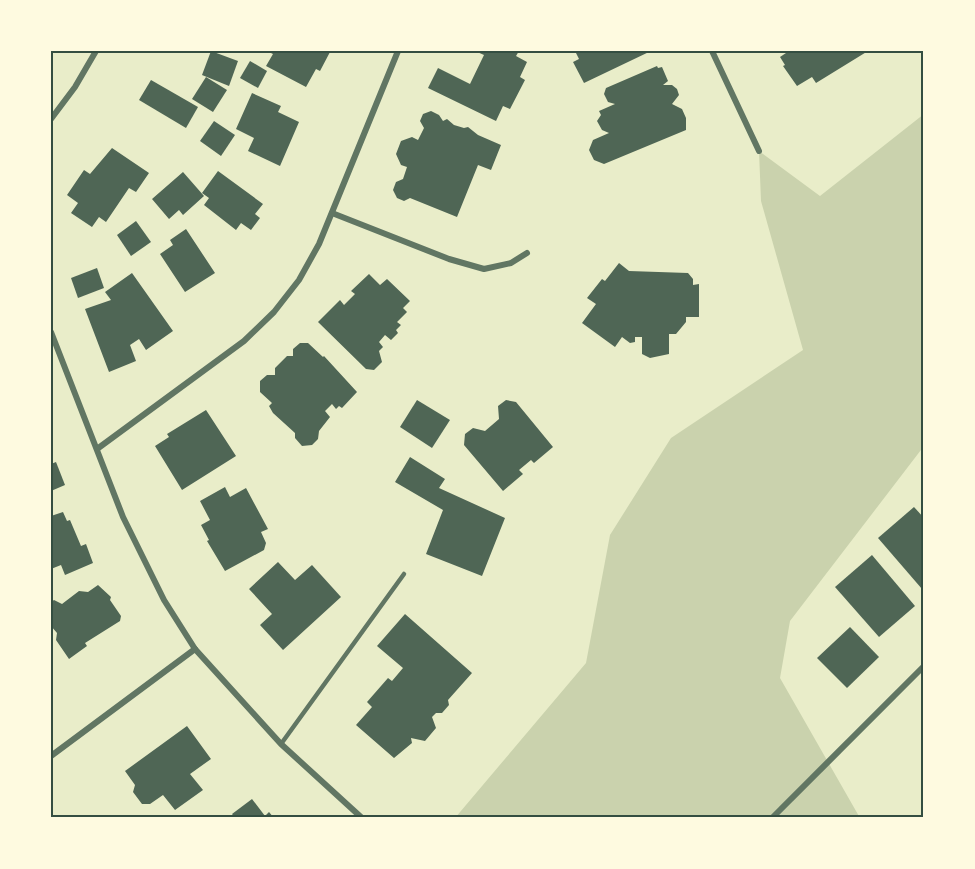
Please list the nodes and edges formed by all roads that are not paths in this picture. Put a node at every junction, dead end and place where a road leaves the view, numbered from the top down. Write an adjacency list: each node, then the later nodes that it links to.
1 (96, 51): 4 (street)
2 (398, 51): 6 (street)
3 (712, 51): 5 (street)
4 (51, 119)
5 (759, 151)
6 (332, 213): 7 (street); 9 (street)
7 (526, 253)
8 (51, 332): 9 (street)
9 (97, 449): 11 (street)
10 (404, 574): 13 (lane)
11 (195, 649): 13 (street); 14 (street)
12 (924, 666): 16 (street)
13 (281, 744): 15 (street)
14 (51, 756)
15 (362, 818)
16 (772, 818)

